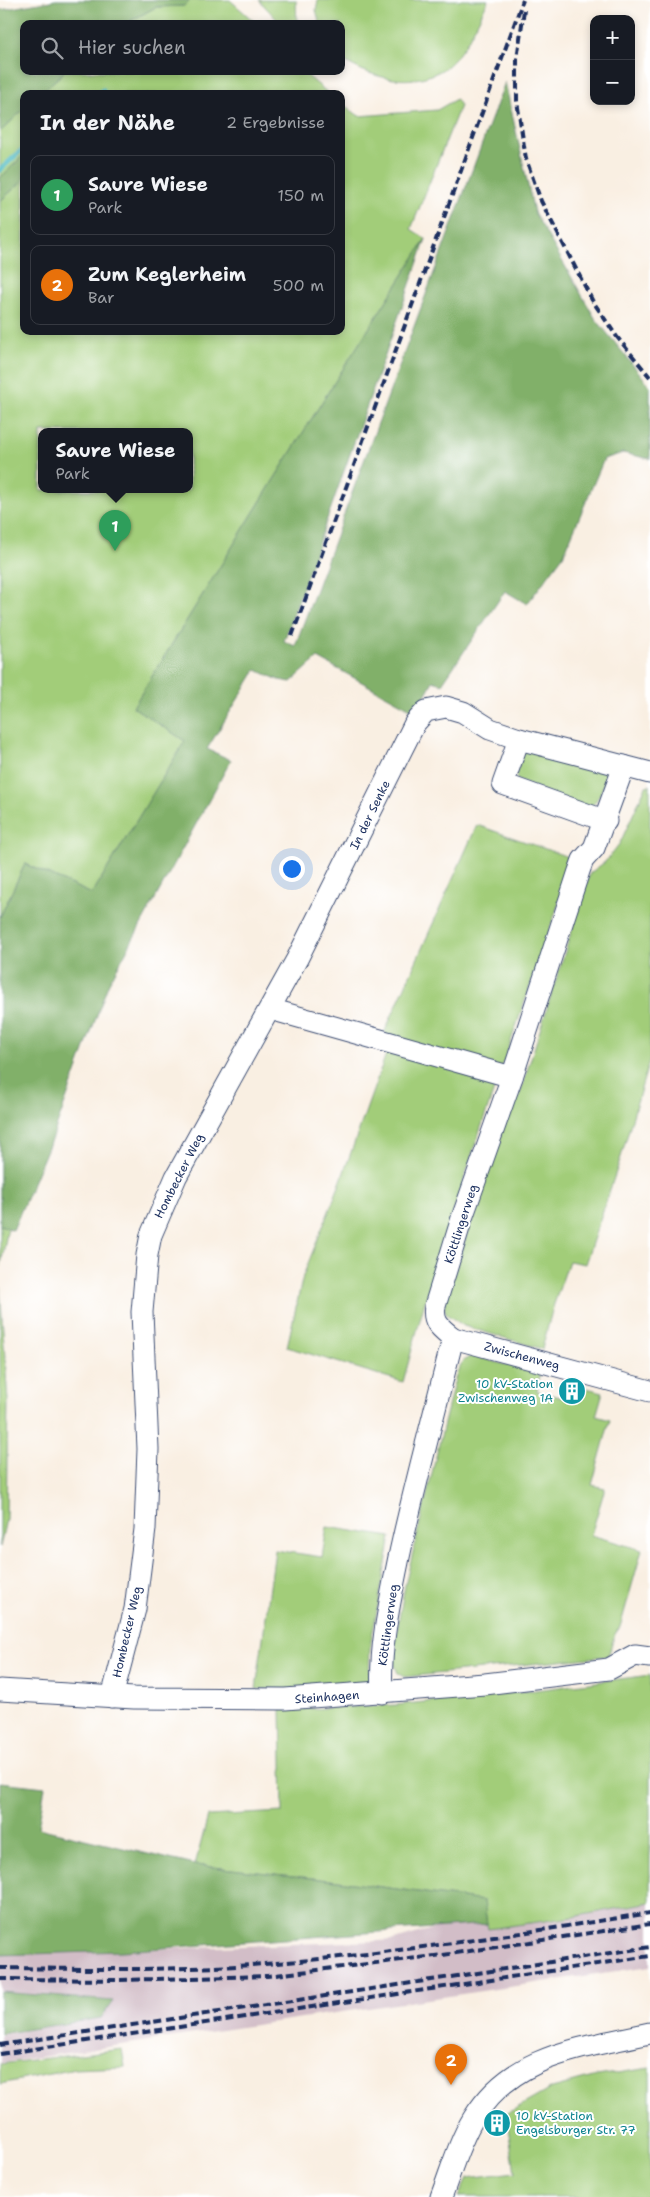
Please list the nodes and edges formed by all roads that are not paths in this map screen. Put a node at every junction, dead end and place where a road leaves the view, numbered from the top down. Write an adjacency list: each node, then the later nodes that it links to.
1 (519, 739): 2 (street, In der Senke); 4 (street); 5 (street, In der Senke)
2 (624, 766): 3 (street, In der Senke); 4 (street, Köttlingerweg)
3 (650, 773)
4 (606, 821): 6 (street, Köttlingerweg)
5 (270, 1009): 6 (street); 12 (street, Hombecker Weg)
6 (512, 1077): 7 (street, Köttlingerweg)
7 (453, 1338): 8 (street, Zwischenweg); 11 (street, Köttlingerweg)
8 (650, 1391)
9 (650, 1657): 11 (street, Steinhagen)
10 (0, 1690): 12 (street, Steinhagen)
11 (382, 1693): 12 (street, Steinhagen)
12 (112, 1697)
13 (650, 2033): 14 (street)
14 (441, 2197)

